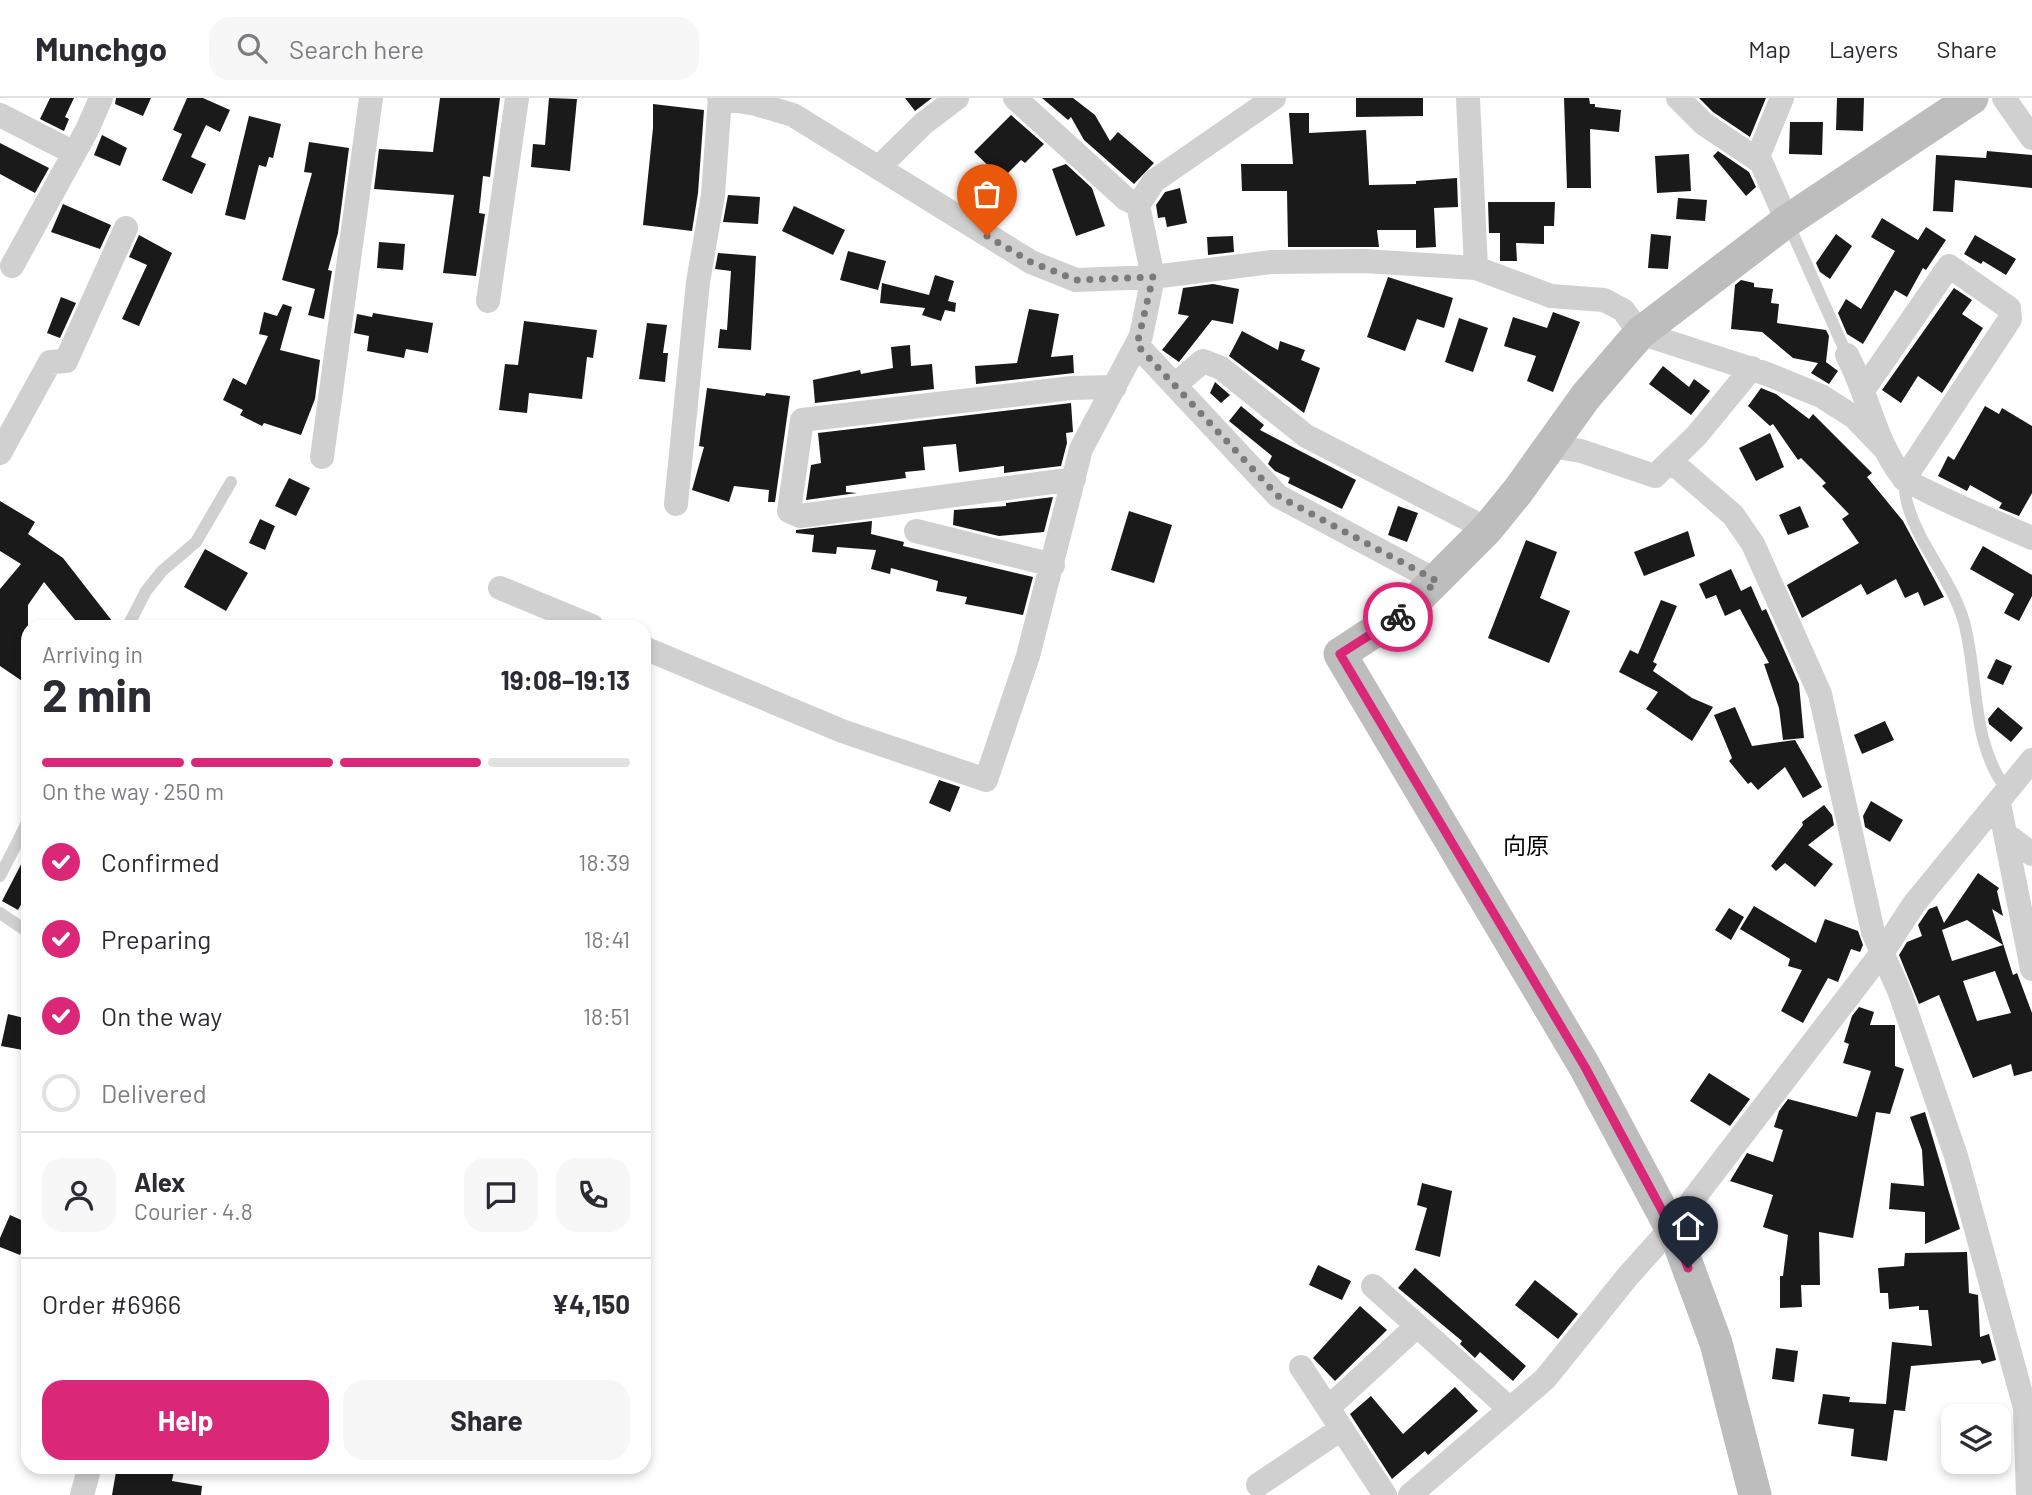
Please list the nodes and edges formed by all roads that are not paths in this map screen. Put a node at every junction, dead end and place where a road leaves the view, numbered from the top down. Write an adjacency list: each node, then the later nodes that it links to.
1 (101, 98): 15 (street)
2 (371, 98): 35 (street)
3 (517, 98): 24 (street)
4 (719, 98): 17 (street); 40 (street)
5 (957, 98): 17 (street)
6 (1015, 98): 18 (street)
7 (1274, 98): 18 (street)
8 (1468, 98): 22 (street)
9 (1678, 98): 16 (street)
10 (1782, 98): 16 (street)
11 (1972, 98): 19 (street)
12 (2004, 98): 14 (street)
13 (0, 115): 15 (street)
14 (2032, 138)
15 (74, 153): 21 (street)
16 (1757, 159): 19 (street)
17 (879, 167): 23 (street)
18 (1138, 205): 23 (street)
19 (1787, 221): 25 (street); 27 (lane)
20 (126, 228): 34 (street)
21 (12, 266)
22 (1476, 268): 23 (street); 25 (street)
23 (1153, 277): 26 (street)
24 (488, 301)
25 (1640, 333): 28 (street); 32 (street)
26 (1137, 345): 29 (street); 30 (street)
27 (1847, 355): 31 (street)
28 (1752, 368): 33 (street); 36 (street)
29 (1176, 384): 42 (street); 45 (street)
30 (1115, 387): 37 (street); 37 (street)
31 (1864, 389): 33 (street); 38 (street)
32 (1550, 446): 36 (street); 42 (street)
33 (1884, 448): 38 (street)
34 (0, 453)
35 (322, 457)
36 (1672, 462): 58 (street)
37 (1074, 479): 44 (street)
38 (1904, 479): 41 (street); 51 (lane)
39 (231, 482): 47 (lane)
40 (676, 504)
41 (2028, 528)
42 (1487, 529): 45 (street)
43 (916, 531): 44 (street)
44 (1053, 565): 49 (street)
45 (1437, 581): 60 (street)
46 (500, 588): 48 (street)
47 (131, 620)
48 (577, 620)
49 (651, 651)
50 (2032, 760): 51 (street)
51 (2004, 797): 52 (street); 58 (street)
52 (2005, 834): 54 (street); 59 (street)
53 (21, 835): 55 (lane)
54 (2032, 854)
55 (0, 876)
56 (0, 913): 57 (lane)
57 (21, 927)
58 (1884, 950): 60 (street); 72 (street)
59 (2032, 969)
60 (1671, 1228): 64 (street); 71 (street)
61 (1373, 1286): 62 (street)
62 (1417, 1326): 64 (street); 65 (street)
63 (1301, 1367): 65 (street)
64 (1510, 1409): 70 (street)
65 (1335, 1418): 67 (street); 69 (street)
66 (88, 1474): 68 (street)
67 (1258, 1485)
68 (82, 1495)
69 (1385, 1495)
70 (1410, 1495)
71 (1755, 1495)
72 (2028, 1495)

